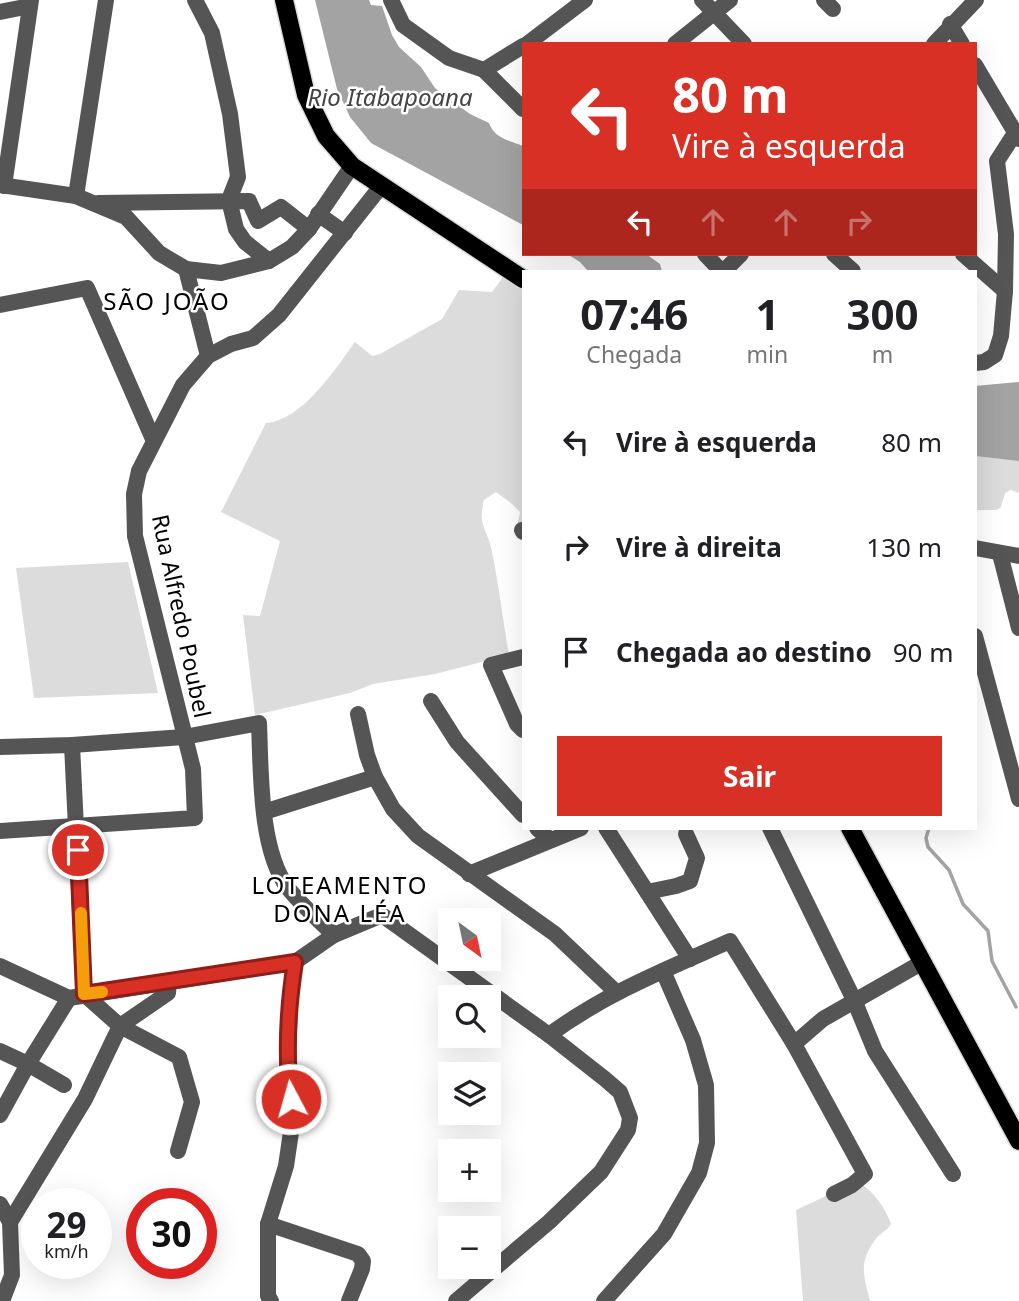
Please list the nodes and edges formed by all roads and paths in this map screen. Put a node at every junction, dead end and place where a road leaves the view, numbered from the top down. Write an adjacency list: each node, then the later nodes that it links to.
1 (106, 0): 26 (street)
2 (195, 0): 27 (street)
3 (284, 0): 23 (main road)
4 (391, 0): 20 (street)
5 (585, 0): 13 (street)
6 (702, 0): 11 (street)
7 (730, 0): 11 (street)
8 (976, 0): 12 (street)
9 (31, 3): 10 (street); 25 (street)
10 (0, 12)
11 (714, 13): 14 (street); 15 (street)
12 (950, 24): 16 (street); 17 (street)
13 (529, 42)
14 (678, 42)
15 (742, 42)
16 (936, 42)
17 (961, 42)
18 (522, 47): 20 (street)
19 (977, 68): 22 (street)
20 (484, 69): 21 (street)
21 (522, 108)
22 (1017, 136): 40 (street)
23 (352, 166): 24 (main road); 29 (street)
24 (382, 185): 31 (street, Rua Alfredo Poubel); 39 (main road)
25 (2, 186): 26 (street)
26 (76, 196): 28 (street)
27 (229, 200): 28 (street); 30 (street); 35 (street)
28 (92, 203): 37 (street)
29 (318, 214): 30 (street); 31 (street)
30 (309, 229): 35 (street)
31 (345, 233): 44 (street, Rua Alfredo Poubel)
32 (709, 256): 36 (street)
33 (836, 256): 38 (street)
34 (965, 256): 40 (street)
35 (269, 261): 37 (street)
36 (731, 266)
37 (186, 269): 44 (street)
38 (852, 270)
39 (522, 278)
40 (1005, 291): 42 (street)
41 (0, 305): 46 (street)
42 (1002, 324): 43 (street); 45 (street)
43 (1019, 324)
44 (208, 356): 46 (street, Rua Alfredo Poubel)
45 (977, 363)
46 (153, 439): 56 (street, Rua Alfredo Poubel)
47 (977, 548): 48 (street)
48 (1000, 554): 49 (street); 50 (street)
49 (1019, 556)
50 (1018, 628)
51 (977, 643): 60 (street)
52 (522, 657): 55 (street)
53 (431, 701): 62 (street)
54 (358, 713): 59 (street)
55 (522, 729)
56 (184, 737): 57 (street); 61 (street); 63 (street, Rua Alfredo Poubel)
57 (72, 745): 58 (street); 63 (street)
58 (0, 747)
59 (375, 777): 61 (street); 72 (street)
60 (1019, 799)
61 (264, 812): 74 (street)
62 (522, 814)
63 (77, 826): 69 (street); 82 (street)
64 (539, 830): 71 (street)
65 (576, 830): 71 (street)
66 (607, 830): 73 (street)
67 (771, 830): 83 (street)
68 (851, 830): 77 (main road)
69 (0, 831)
70 (686, 834): 73 (street)
71 (550, 840): 72 (street)
72 (469, 873): 81 (street)
73 (647, 892): 75 (street)
74 (334, 935): 76 (street); 85 (street)
75 (690, 959): 79 (street); 86 (street)
76 (295, 962): 80 (street); 97 (street)
77 (923, 962): 83 (street); 91 (main road)
78 (0, 966): 82 (street)
79 (663, 971): 81 (street); 102 (street)
80 (169, 981): 82 (street); 84 (street)
81 (616, 992): 85 (street)
82 (77, 996): 84 (street); 88 (street)
83 (854, 1000): 86 (street); 93 (street)
84 (120, 1026): 92 (street); 96 (street)
85 (549, 1035): 101 (street)
86 (794, 1044): 94 (street)
87 (0, 1051): 88 (street)
88 (28, 1064): 89 (street); 90 (street)
89 (64, 1085)
90 (0, 1115)
91 (1019, 1142)
92 (178, 1151)
93 (953, 1174)
94 (834, 1194)
95 (0, 1204): 96 (street)
96 (10, 1222): 98 (street)
97 (268, 1224): 99 (street); 100 (street)
98 (2, 1301)
99 (271, 1301)
100 (348, 1301)
101 (456, 1301)
102 (604, 1301)

